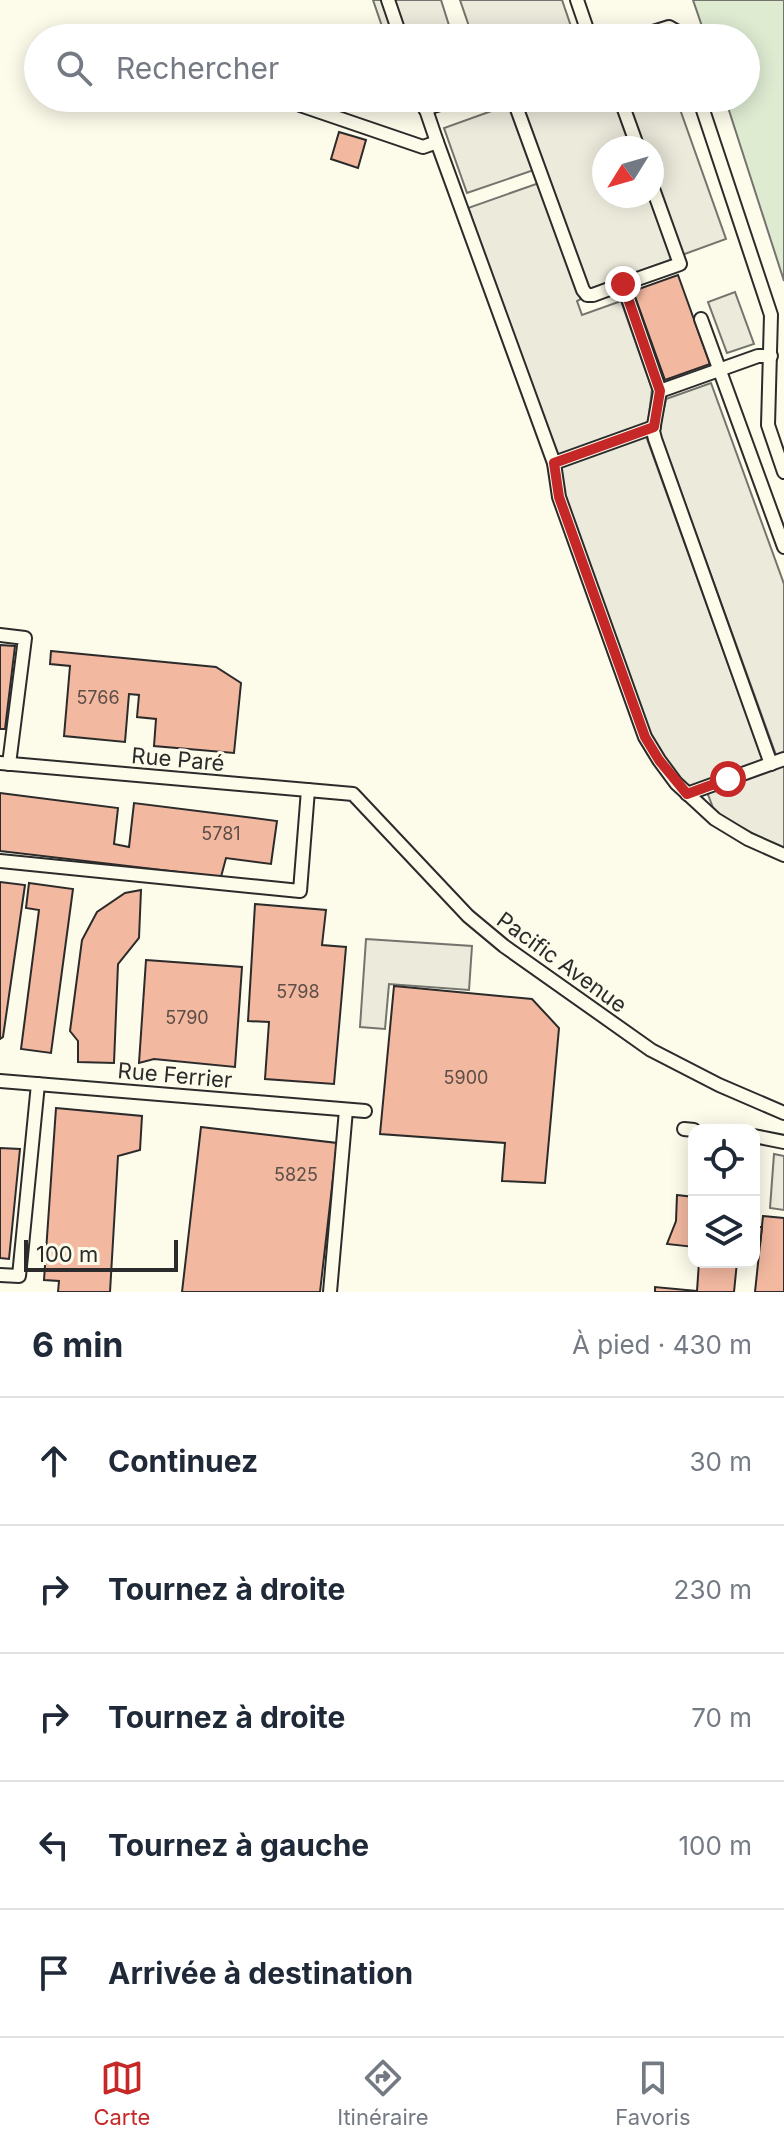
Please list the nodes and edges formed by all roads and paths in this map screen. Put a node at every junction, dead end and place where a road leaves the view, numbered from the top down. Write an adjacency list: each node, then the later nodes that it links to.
1 (388, 0): 3 (street)
2 (577, 0): 4 (street)
3 (396, 24)
4 (585, 24)
5 (320, 112): 11 (street)
6 (427, 112): 11 (street)
7 (518, 112): 13 (street)
8 (625, 112): 10 (street)
9 (704, 112): 15 (street)
10 (634, 136)
11 (437, 142): 19 (street)
12 (660, 208): 13 (street)
13 (623, 284): 17 (street)
14 (701, 319): 16 (street)
15 (771, 356): 16 (street); 20 (street)
16 (719, 371): 17 (street); 21 (street)
17 (660, 391): 18 (street)
18 (654, 427): 19 (street); 23 (street)
19 (554, 463): 27 (street)
20 (784, 472)
21 (784, 547)
22 (0, 635): 24 (street)
23 (778, 762): 27 (street)
24 (4, 764): 25 (street, Rue Paré)
25 (308, 790): 26 (street, Rue Paré); 29 (street)
26 (353, 794): 34 (street, Pacific Avenue)
27 (687, 794): 28 (street)
28 (784, 855)
29 (0, 861)
30 (0, 1081): 31 (street, Rue Ferrier)
31 (38, 1084): 32 (street, Rue Ferrier); 37 (street)
32 (346, 1110): 33 (street, Rue Ferrier); 38 (street)
33 (365, 1111)
34 (784, 1113)
35 (760, 1137): 36 (street)
36 (784, 1142)
37 (0, 1275)
38 (330, 1292)

